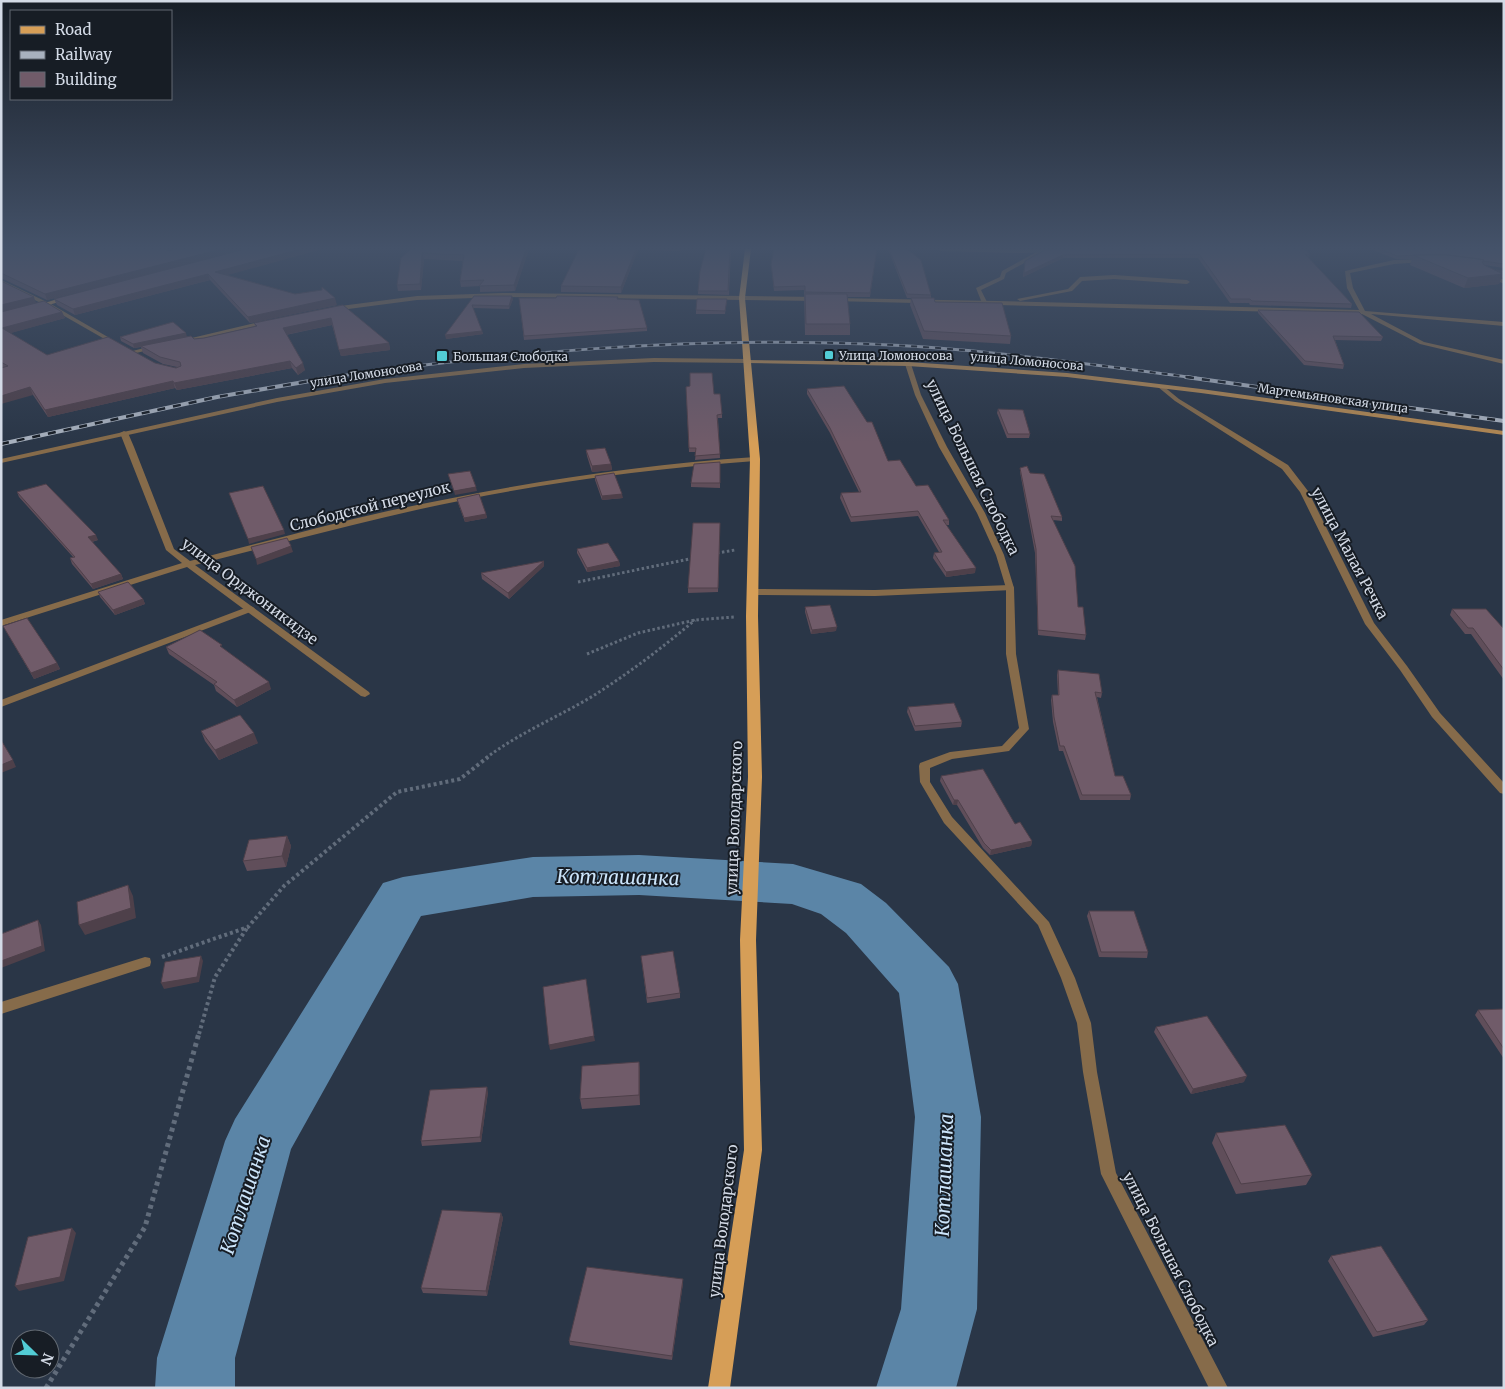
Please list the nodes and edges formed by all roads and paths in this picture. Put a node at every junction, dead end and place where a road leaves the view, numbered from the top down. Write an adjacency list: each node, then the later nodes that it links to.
1 (64, 314): 9 (street)
2 (743, 314): 11 (main road, улица Володарского)
3 (1366, 314): 12 (street)
4 (1384, 314): 6 (street)
5 (276, 320): 7 (street)
6 (1504, 324)
7 (170, 343)
8 (161, 346): 9 (street)
9 (132, 352): 10 (street)
10 (141, 356)
11 (747, 361): 13 (main road, улица Ломоносова); 15 (street, улица Ломоносова); 17 (main road, улица Володарского)
12 (1504, 362)
13 (908, 364): 14 (main road, улица Ломоносова); 24 (street, улица Большая Слободка)
14 (1160, 386): 16 (main road, Мартемьяновская улица); 33 (street, улица Малая Речка)
15 (124, 433): 18 (street, улица Ломоносова); 22 (street, улица Орджоникидзе)
16 (1504, 433)
17 (755, 459): 19 (main road, улица Володарского); 22 (street, Слободской переулок)
18 (1, 461)
19 (753, 546): 20 (path); 25 (main road, улица Володарского)
20 (714, 554)
21 (695, 558): 23 (path)
22 (187, 564): 26 (street, улица Орджоникидзе); 29 (street, Слободской переулок)
23 (578, 582)
24 (1010, 588): 25 (street); 39 (street, улица Большая Слободка)
25 (753, 592): 27 (main road, улица Володарского)
26 (250, 609): 31 (street, улица Орджоникидзе); 32 (street)
27 (752, 616): 28 (path); 38 (main road, улица Володарского)
28 (695, 620): 30 (path); 34 (path)
29 (1, 624)
30 (587, 654)
31 (365, 694)
32 (1, 704)
33 (1504, 790)
34 (248, 927): 35 (path); 37 (path)
35 (145, 962): 36 (street)
36 (1, 1008)
37 (46, 1388)
38 (719, 1388)
39 (1219, 1388)

